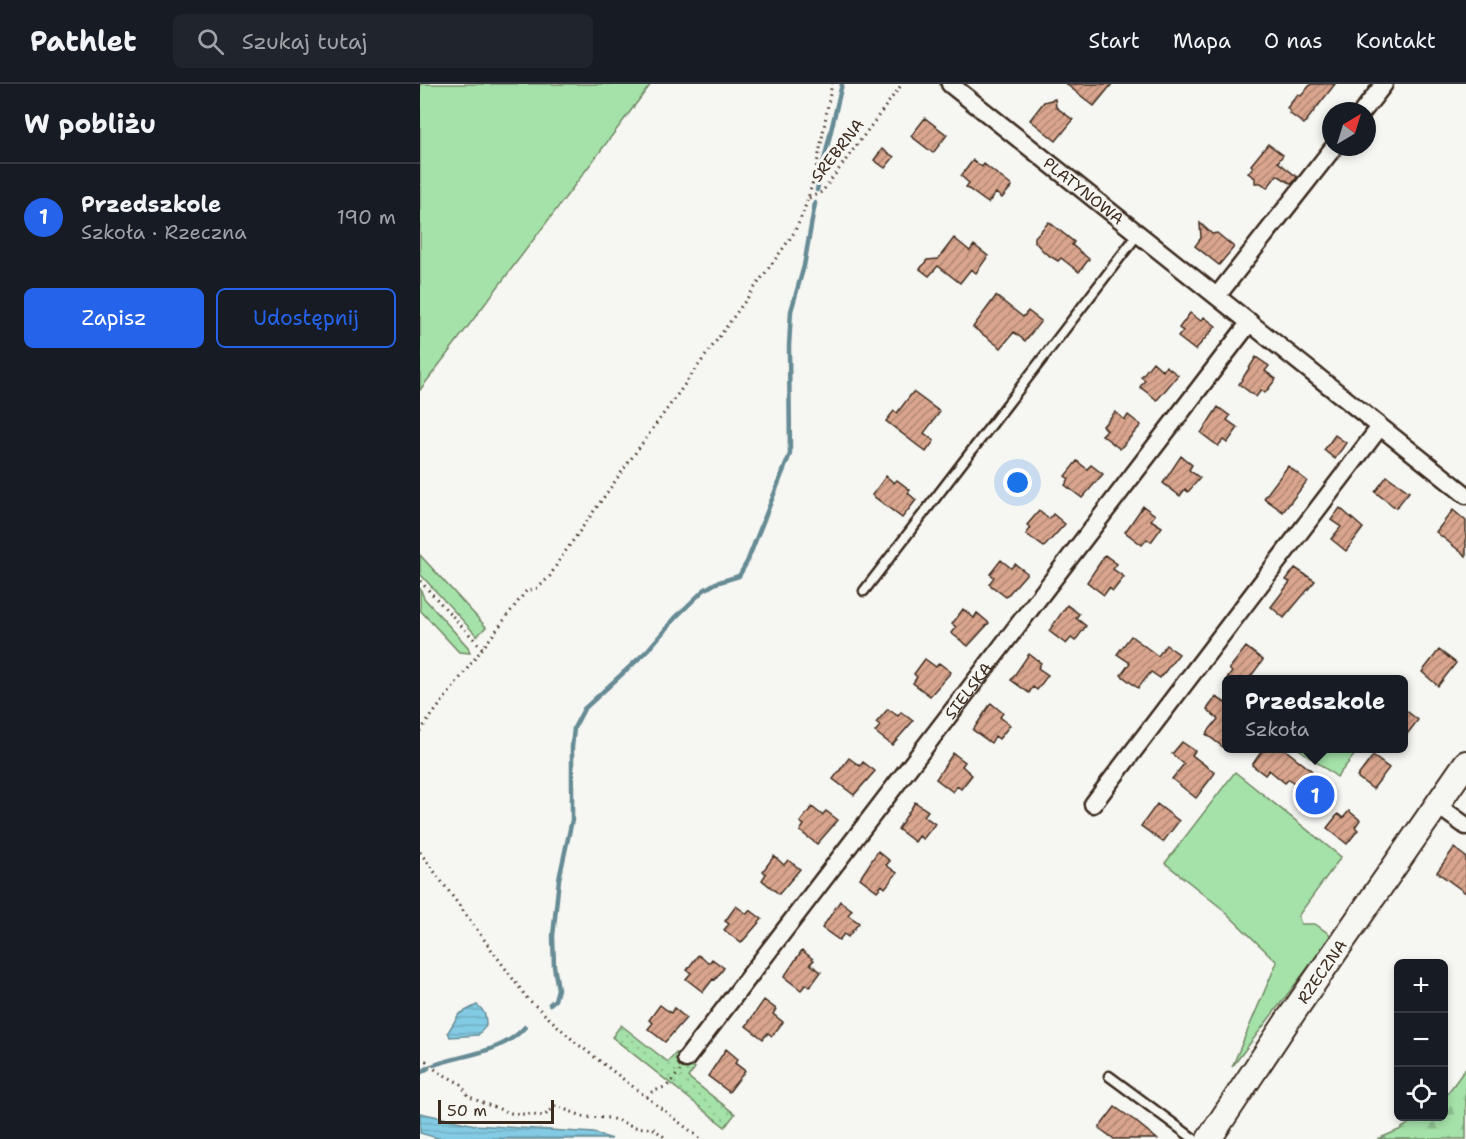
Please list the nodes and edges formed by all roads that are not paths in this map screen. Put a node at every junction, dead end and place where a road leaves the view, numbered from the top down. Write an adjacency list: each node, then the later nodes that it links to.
1 (950, 84): 5 (street, PLATYNOWA)
2 (1384, 84): 3 (street)
3 (1370, 102)
4 (1327, 156): 6 (street)
5 (1138, 234): 6 (street, PLATYNOWA); 10 (lane)
6 (1217, 296): 7 (street, PLATYNOWA)
7 (1250, 322): 8 (street, PLATYNOWA); 15 (street, SIELSKA)
8 (1380, 427): 9 (street, PLATYNOWA); 12 (street)
9 (1466, 495)
10 (864, 591)
11 (1466, 763): 13 (street, RZECZNA)
12 (1093, 804)
13 (1437, 805): 14 (street); 18 (street, RZECZNA)
14 (1466, 826)
15 (686, 1059)
16 (1109, 1076): 17 (lane)
17 (1194, 1139)
18 (1209, 1139)

